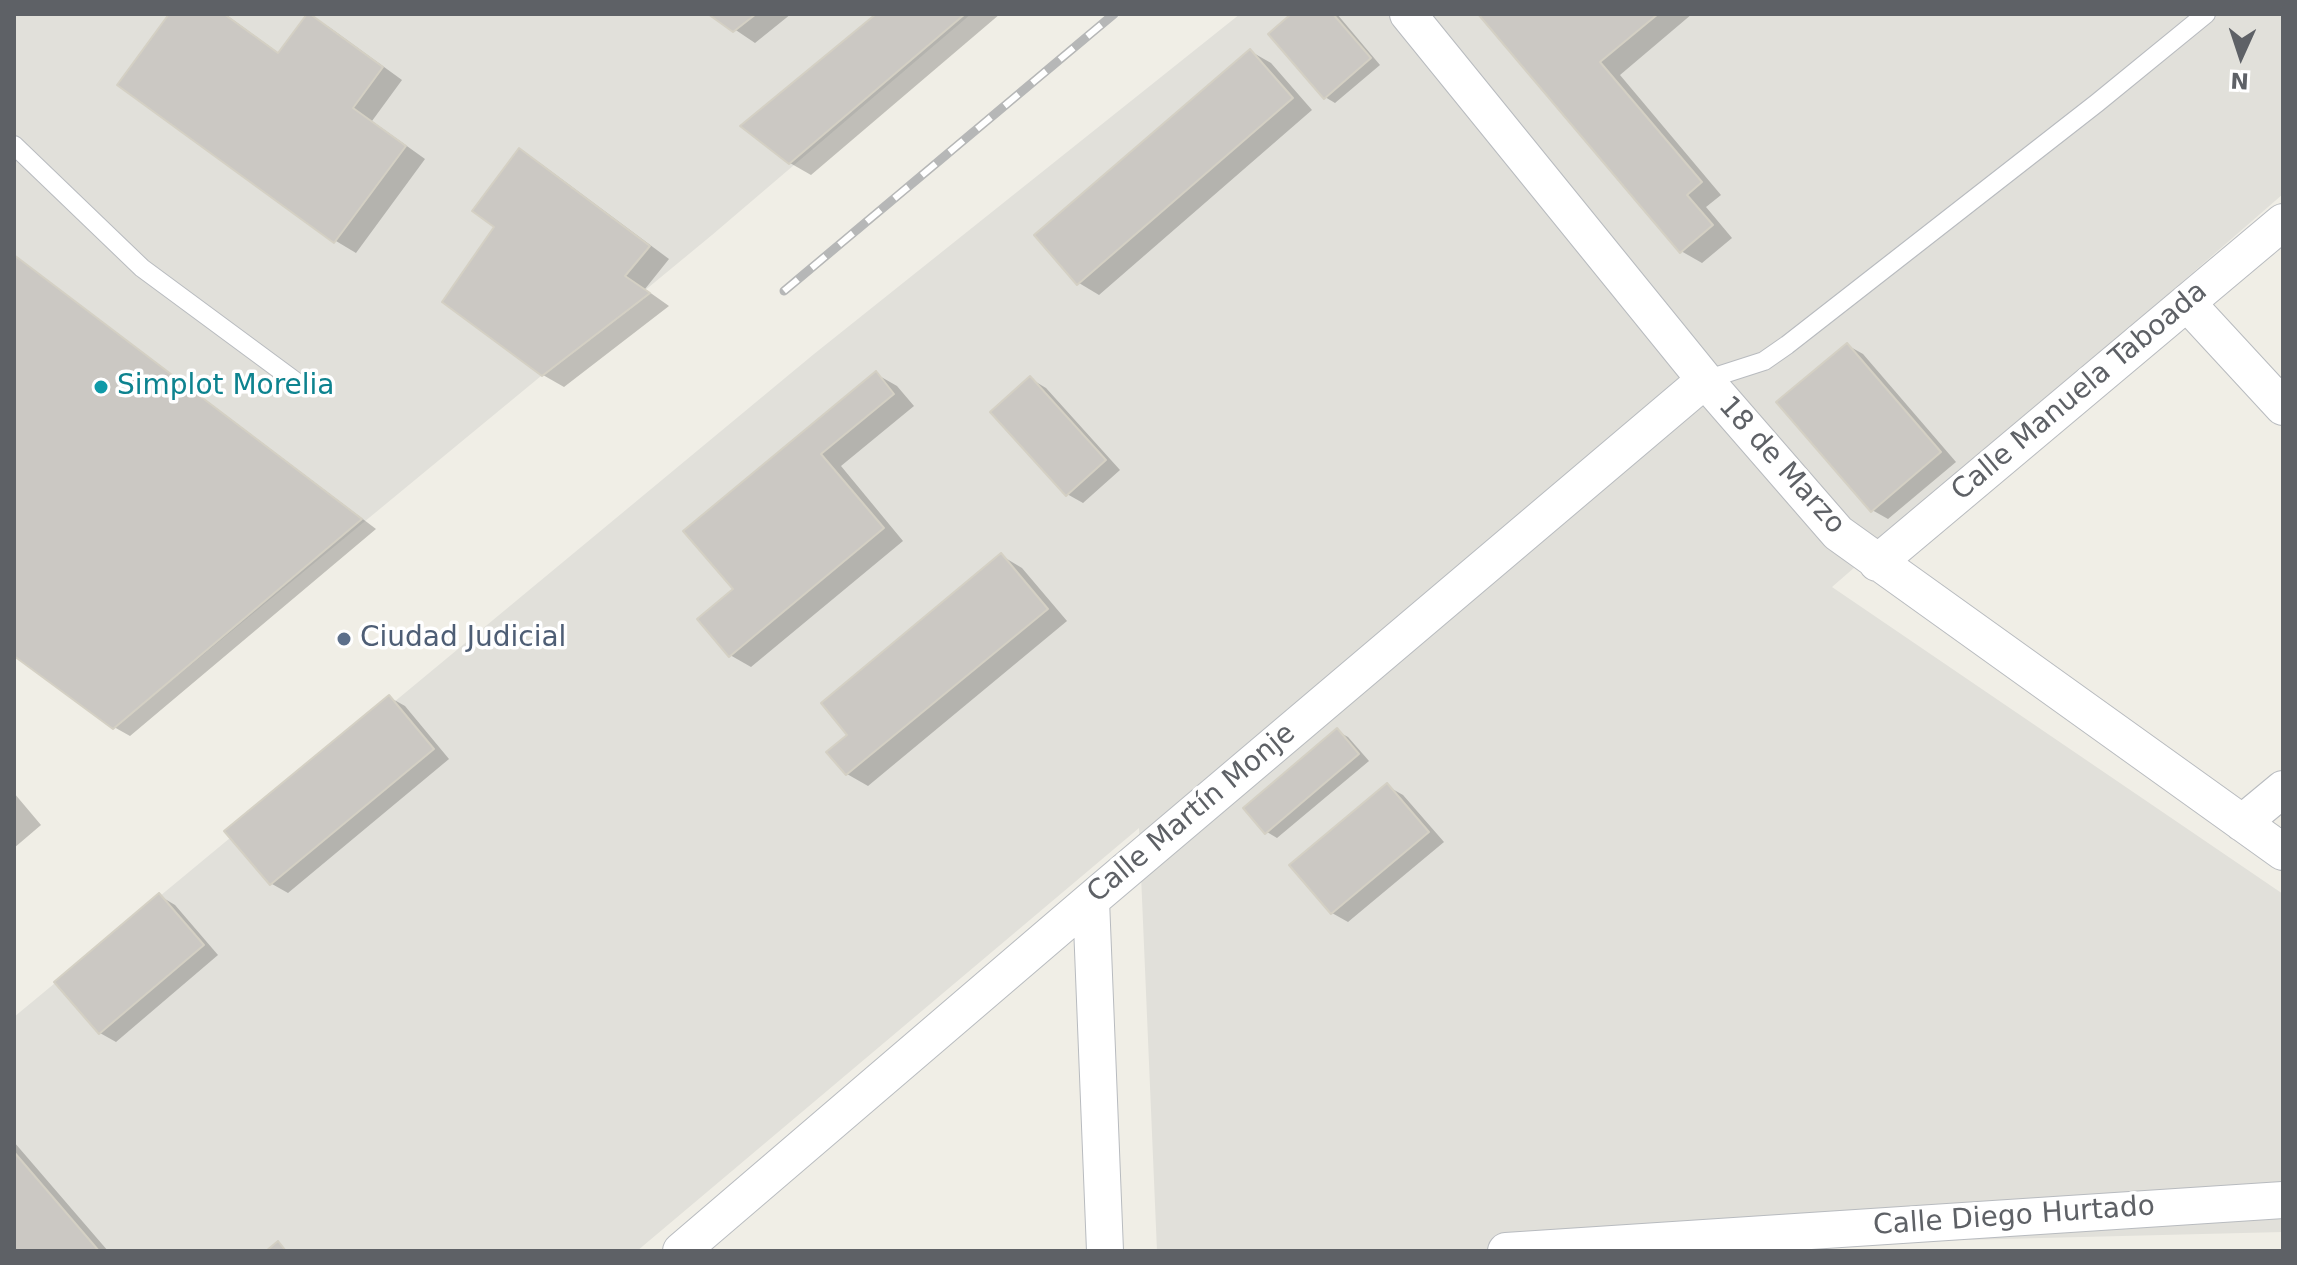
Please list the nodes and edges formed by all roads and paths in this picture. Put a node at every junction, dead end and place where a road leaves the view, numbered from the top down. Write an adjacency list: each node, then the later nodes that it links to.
1 (1408, 14): 6 (street, 18 de Marzo)
2 (2206, 14): 6 (lane)
3 (14, 145): 7 (lane)
4 (2283, 222): 5 (street, Calle Manuela Taboada)
5 (2187, 303): 8 (street); 9 (street, Calle Manuela Taboada)
6 (1705, 380): 9 (street, 18 de Marzo); 13 (street, Calle Martín Monje)
7 (295, 381)
8 (2283, 407)
9 (1877, 563): 11 (street, 18 de Marzo)
10 (2283, 789): 11 (street)
11 (2242, 823): 12 (street, 18 de Marzo)
12 (2283, 852)
13 (1091, 900): 16 (street, Calle Martín Monje); 17 (street)
14 (2283, 1200): 15 (street, Calle Diego Hurtado)
15 (1731, 1243): 18 (street, Calle Diego Hurtado)
16 (692, 1248)
17 (1105, 1251)
18 (1506, 1251)

